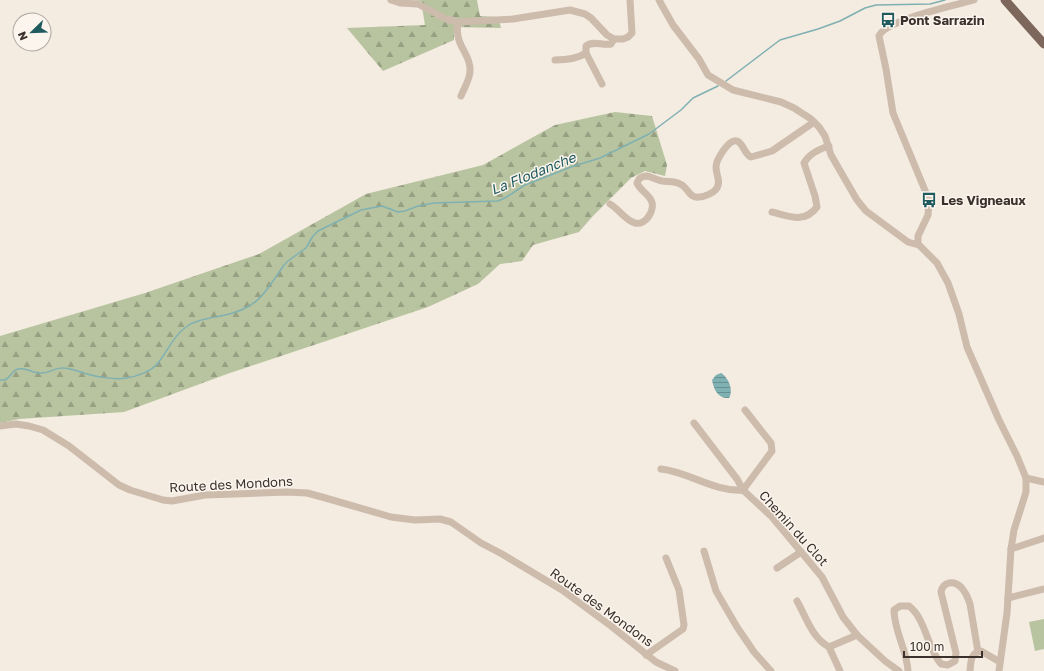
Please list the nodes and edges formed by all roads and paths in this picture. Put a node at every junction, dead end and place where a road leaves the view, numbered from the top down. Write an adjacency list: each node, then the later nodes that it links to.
1 (391, 0): 6 (street)
2 (630, 0): 7 (street)
3 (659, 0): 13 (street)
4 (974, 0): 17 (street)
5 (1005, 0): 8 (main road)
6 (458, 22): 7 (street); 12 (street)
7 (614, 39): 9 (street)
8 (1044, 44)
9 (586, 53): 10 (street); 11 (street)
10 (555, 60)
11 (602, 84)
12 (461, 96)
13 (814, 122): 14 (street); 15 (street)
14 (829, 146): 16 (street); 17 (street)
15 (610, 204)
16 (772, 212)
17 (918, 244): 22 (street)
18 (745, 410): 24 (street)
19 (694, 423): 24 (street)
20 (0, 426): 37 (street, Route des Mondons)
21 (661, 469): 24 (street, Chemin du Clot)
22 (1026, 478): 23 (street); 26 (street)
23 (1044, 482)
24 (743, 490): 28 (street, Chemin du Clot)
25 (1044, 538): 26 (street)
26 (1011, 549): 32 (street)
27 (704, 551): 41 (street)
28 (801, 552): 30 (street); 34 (street, Chemin du Clot)
29 (666, 558): 37 (street)
30 (777, 568)
31 (1044, 589): 32 (street)
32 (1008, 598): 38 (street)
33 (797, 601): 35 (street)
34 (857, 635): 35 (street); 39 (street, Chemin du Clot)
35 (829, 647): 42 (street)
36 (978, 652): 38 (street); 44 (street); 45 (street)
37 (646, 655): 40 (street, Route des Mondons)
38 (1000, 662): 46 (street)
39 (898, 670): 43 (street)
40 (675, 671)
41 (771, 671)
42 (840, 671)
43 (887, 671)
44 (908, 671)
45 (970, 671)
46 (999, 671)

